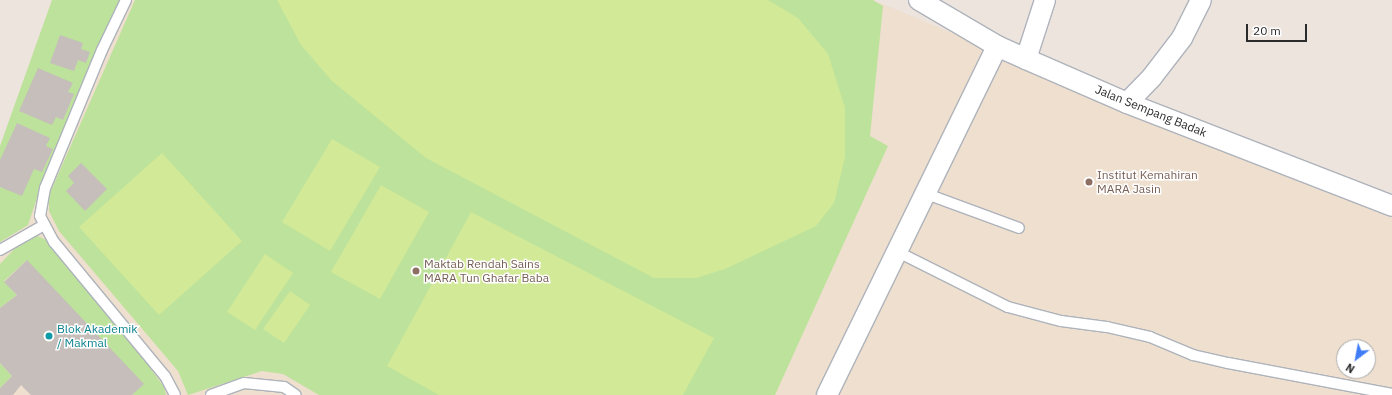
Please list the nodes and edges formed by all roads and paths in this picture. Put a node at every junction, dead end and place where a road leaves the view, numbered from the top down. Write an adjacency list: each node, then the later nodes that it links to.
1 (126, 0): 10 (lane)
2 (919, 0): 5 (street, Jalan Sempang Badak)
3 (1045, 0): 6 (street)
4 (1201, 0): 7 (street)
5 (997, 46): 6 (street, Jalan Sempang Badak); 8 (street)
6 (1026, 59): 7 (street, Jalan Sempang Badak)
7 (1128, 103): 9 (street, Jalan Sempang Badak)
8 (924, 193): 11 (lane); 13 (street)
9 (1392, 206)
10 (44, 225): 12 (lane); 15 (lane)
11 (1019, 228)
12 (0, 250)
13 (896, 251): 14 (lane); 18 (street)
14 (1392, 394)
15 (175, 395)
16 (211, 395): 17 (lane)
17 (296, 395)
18 (827, 395)

